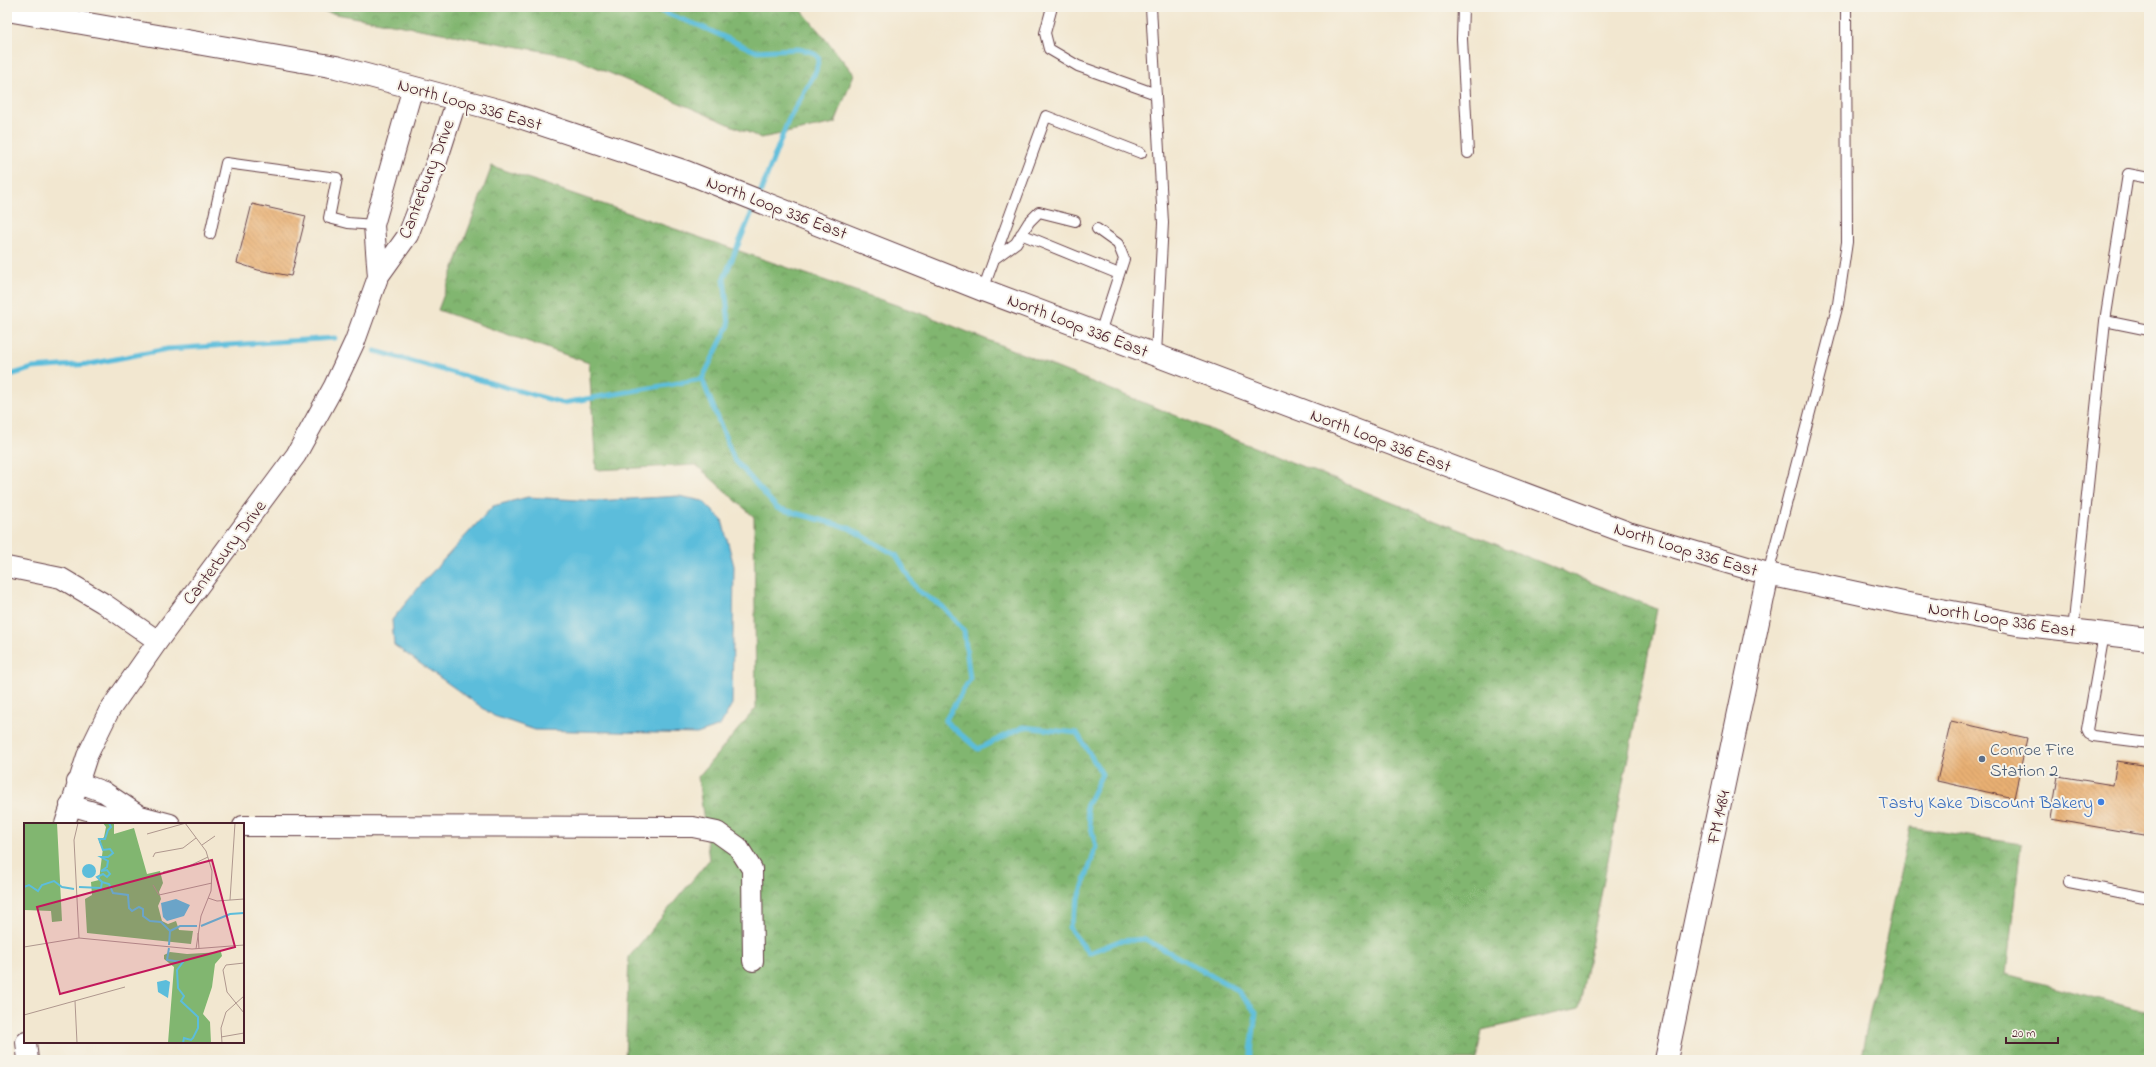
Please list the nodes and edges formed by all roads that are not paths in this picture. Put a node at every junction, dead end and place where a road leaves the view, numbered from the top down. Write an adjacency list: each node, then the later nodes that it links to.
1 (1052, 7): 7 (lane)
2 (1151, 7): 7 (lane)
3 (1463, 7): 10 (lane)
4 (1846, 7): 26 (lane)
5 (7, 10): 6 (main road, North Loop 336 East)
6 (414, 87): 8 (main road, North Loop 336 East); 13 (street, Canterbury Drive)
7 (1156, 94): 24 (lane)
8 (457, 99): 19 (street, Canterbury Drive); 20 (main road, North Loop 336 East)
9 (1141, 153): 17 (lane)
10 (1468, 153)
11 (2149, 178): 21 (lane)
12 (1075, 221): 16 (lane)
13 (374, 225): 15 (lane); 19 (street, Canterbury Drive)
14 (1097, 229): 18 (lane)
15 (210, 234)
16 (1021, 234): 17 (lane); 18 (lane)
17 (994, 259): 20 (lane)
18 (1119, 274): 23 (lane)
19 (378, 276): 30 (street, Canterbury Drive)
20 (983, 290): 23 (main road, North Loop 336 East)
21 (2105, 321): 22 (lane); 27 (lane)
22 (2149, 330)
23 (1100, 333): 24 (main road, North Loop 336 East)
24 (1156, 354): 26 (main road, North Loop 336 East)
25 (7, 567): 30 (street)
26 (1768, 574): 27 (main road, North Loop 336 East); 43 (main road, FM 1484 / FM 1484)
27 (2073, 631): 28 (main road, North Loop 336 East)
28 (2104, 634): 29 (main road, North Loop 336 East); 31 (lane)
29 (2149, 639)
30 (158, 641): 32 (street, Canterbury Drive)
31 (2149, 743)
32 (77, 782): 33 (street, Canterbury Drive); 34 (street)
33 (70, 805): 34 (street); 35 (street, Canterbury Drive)
34 (140, 816): 36 (street)
35 (65, 823)
36 (166, 823)
37 (244, 826): 40 (street)
38 (2069, 882): 39 (lane)
39 (2149, 898)
40 (753, 961)
41 (26, 1043): 42 (street)
42 (28, 1060)
43 (1666, 1060)

